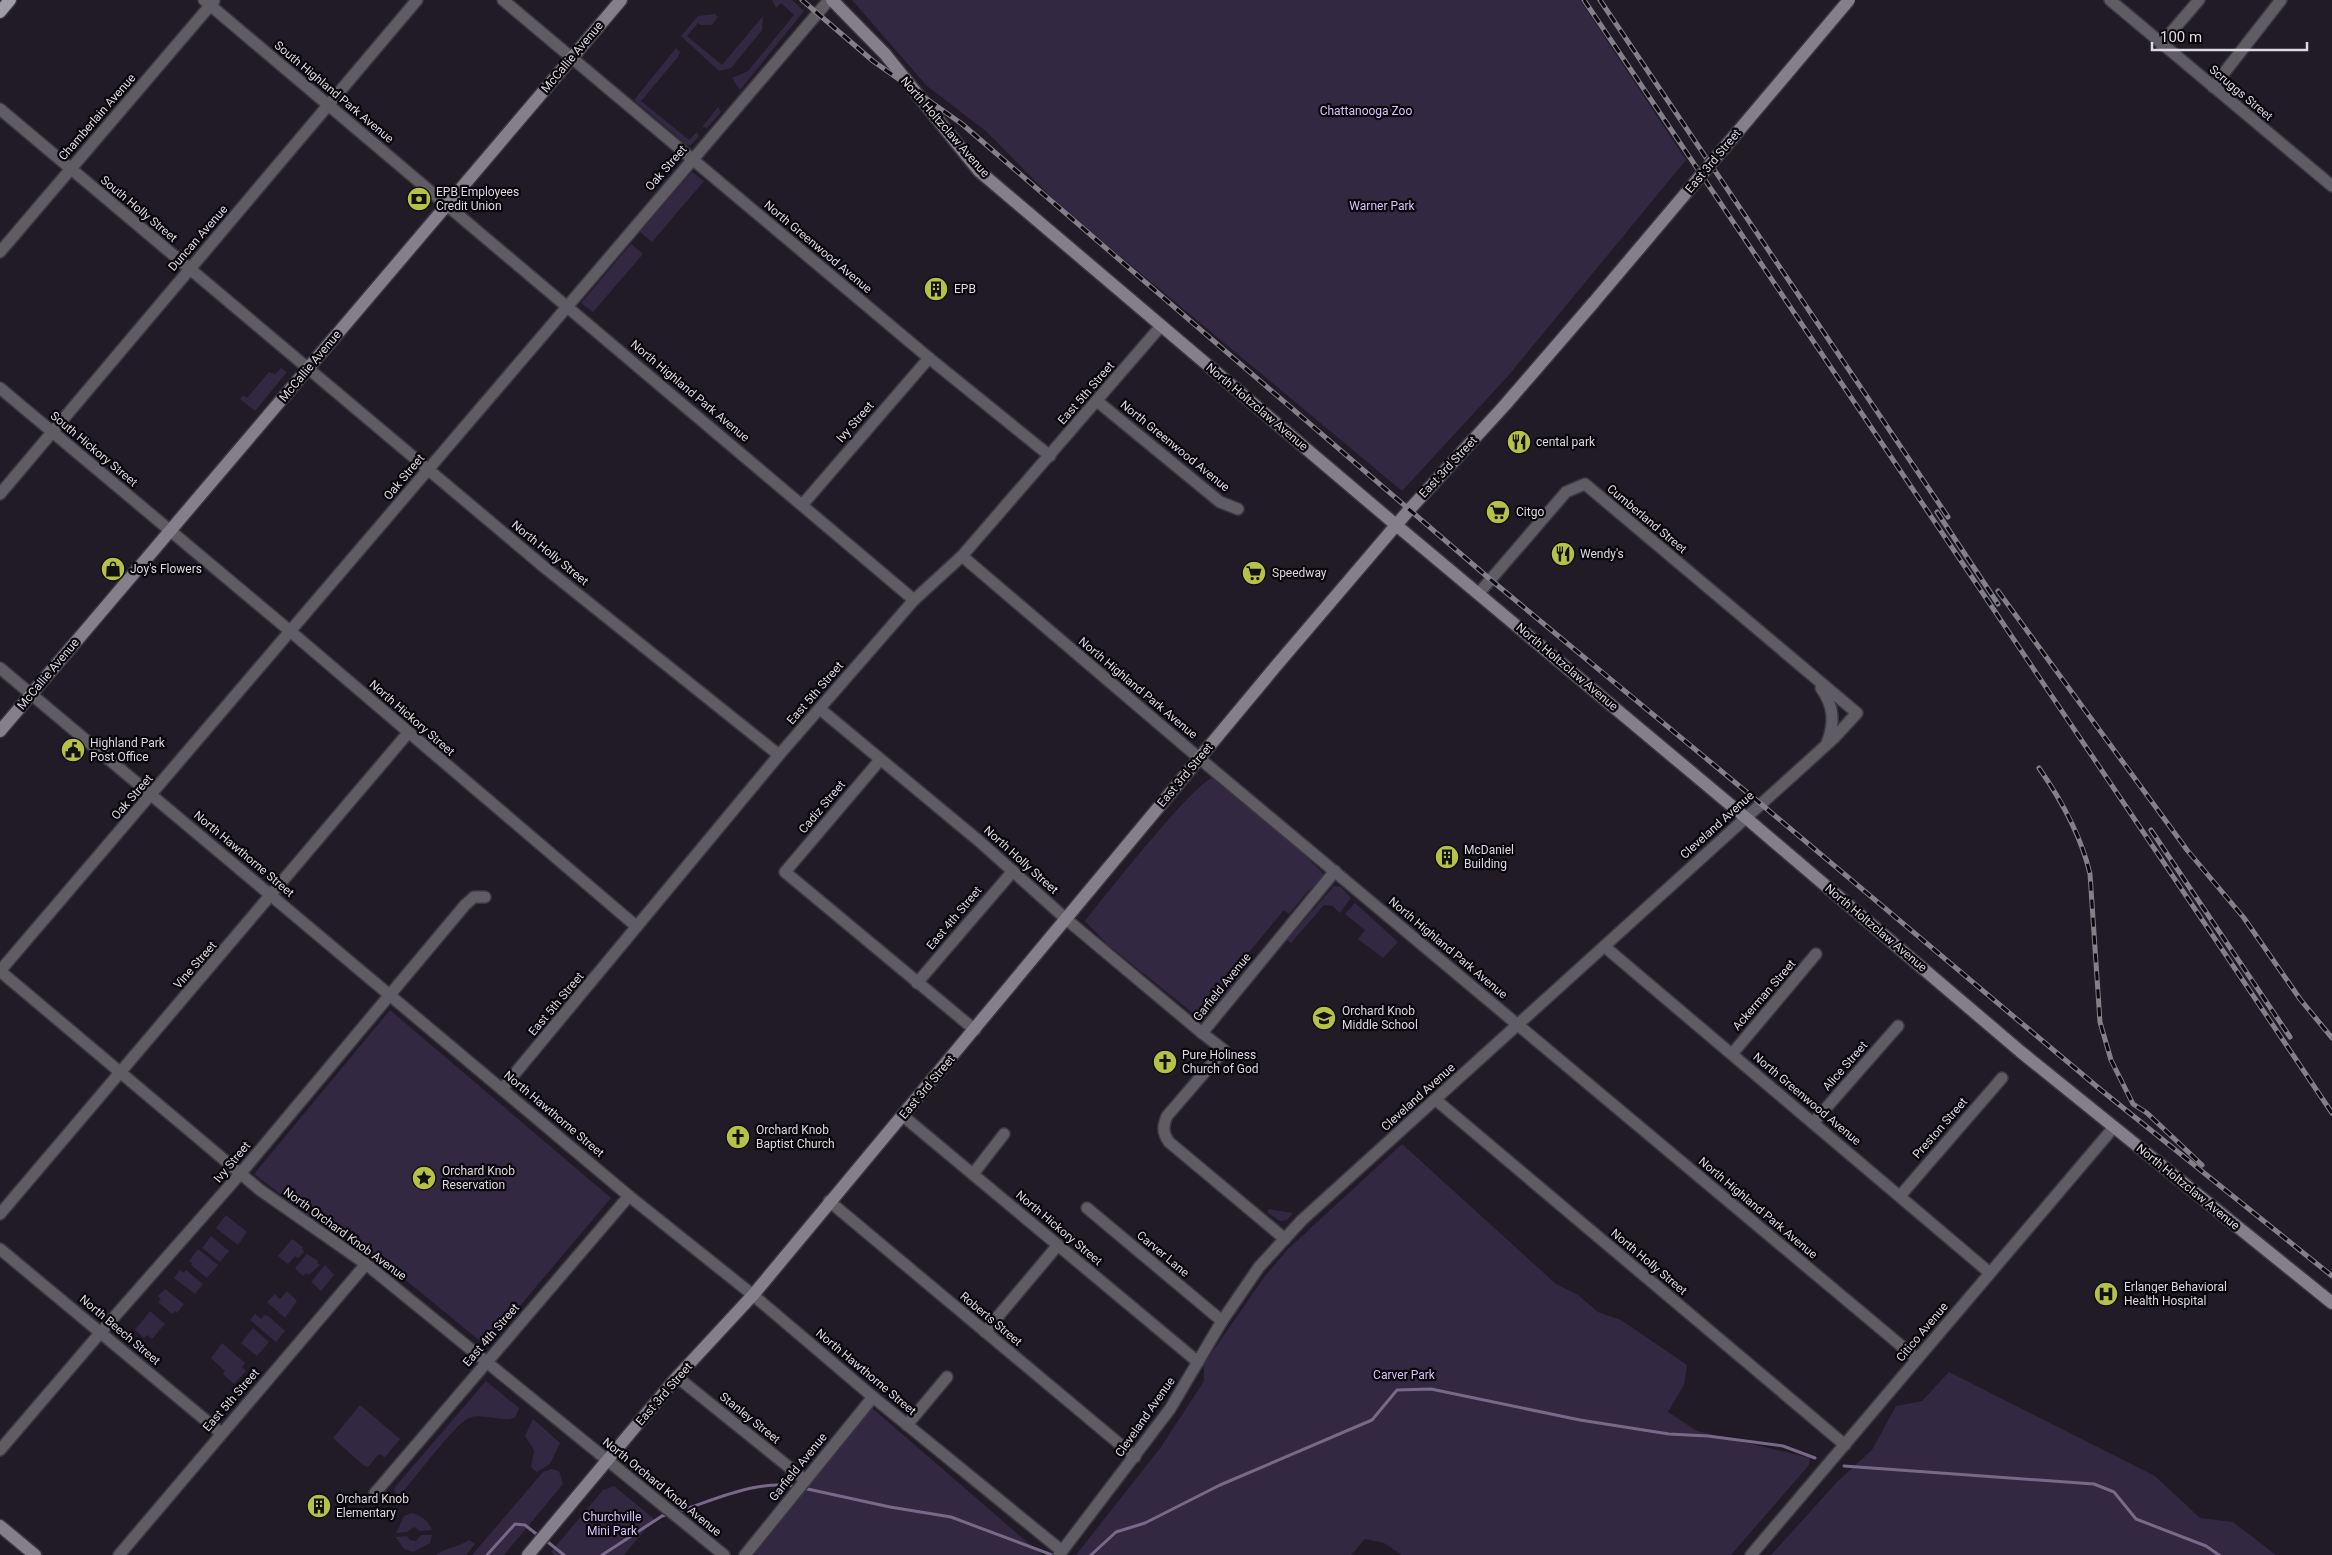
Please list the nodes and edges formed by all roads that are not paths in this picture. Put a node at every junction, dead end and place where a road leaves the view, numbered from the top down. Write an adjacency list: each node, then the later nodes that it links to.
1 (10, 0): 11 (main road)
2 (417, 0): 15 (street, Duncan Avenue)
3 (503, 0): 13 (street, North Greenwood Avenue)
4 (620, 0): 13 (main road, McCallie Avenue)
5 (831, 0): 17 (street, Oak Street); 24 (main road, North Holtzclaw Avenue)
6 (1849, 0): 35 (main road, East 3rd Street, bridge)
7 (2110, 0): 12 (street, Scruggs Street)
8 (2199, 0): 12 (street)
9 (2280, 0): 14 (street)
10 (210, 2): 15 (street, South Highland Park Avenue); 18 (street, Chamberlain Avenue)
11 (0, 12)
12 (2160, 44): 14 (street, Scruggs Street)
13 (571, 58): 17 (street, North Greenwood Avenue); 20 (main road, McCallie Avenue)
14 (2213, 87): 19 (street, Scruggs Street)
15 (330, 106): 20 (street, South Highland Park Avenue); 22 (street, Duncan Avenue)
16 (0, 109): 18 (street, South Holly Street)
17 (691, 159): 23 (street, Oak Street); 25 (street, North Greenwood Avenue)
18 (70, 168): 21 (street, Chamberlain Avenue); 22 (street, South Holly Street)
19 (2332, 186)
20 (447, 205): 23 (street, North Highland Park Avenue); 26 (main road, McCallie Avenue)
21 (0, 252)
22 (189, 269): 26 (street, South Holly Street); 29 (street, Duncan Avenue)
23 (567, 305): 31 (street, Oak Street); 33 (street, North Highland Park Avenue)
24 (1161, 326): 28 (street, East 5th Street); 35 (main road, North Holtzclaw Avenue)
25 (929, 358): 30 (street, North Greenwood Avenue); 33 (street, Ivy Street)
26 (307, 369): 31 (street, North Holly Street); 36 (main road, McCallie Avenue)
27 (0, 388): 29 (street, South Hickory Street)
28 (1097, 401): 30 (street, East 5th Street); 34 (street, North Greenwood Avenue)
29 (53, 432): 32 (street, Duncan Avenue); 36 (street, South Hickory Street)
30 (1050, 456): 37 (street, East 5th Street)
31 (428, 470): 40 (street, Oak Street); 49 (street, North Holly Street)
32 (0, 494)
33 (802, 504): 39 (street, North Highland Park Avenue)
34 (1238, 509)
35 (1396, 525): 38 (main road, North Holtzclaw Avenue); 50 (main road, East 3rd Street)
36 (170, 531): 40 (street, North Hickory Street); 43 (main road, McCallie Avenue)
37 (962, 556): 39 (street, East 5th Street); 50 (street, North Highland Park Avenue)
38 (1479, 593): 42 (street, Cumberland Street); 53 (main road, North Holtzclaw Avenue)
39 (914, 600): 44 (street, East 5th Street)
40 (290, 631): 47 (street, North Hickory Street); 52 (street, Oak Street)
41 (0, 668): 43 (street, North Hawthorne Street)
42 (1809, 673): 45 (street, Cumberland Street); 48 (street, Cumberland Street)
43 (31, 694): 46 (main road, McCallie Avenue); 52 (street, North Hawthorne Street)
44 (820, 709): 49 (street, East 5th Street); 51 (street, North Holly Street)
45 (1857, 713): 48 (street, Cleveland Avenue)
46 (0, 732)
47 (408, 733): 56 (street, Vine Street); 59 (street, North Hickory Street)
48 (1827, 745): 53 (street, Cleveland Avenue)
49 (779, 755): 59 (street, East 5th Street)
50 (1199, 758): 55 (street, North Highland Park Avenue); 58 (main road, East 3rd Street)
51 (880, 760): 54 (street, North Holly Street); 63 (street, Cadiz Street)
52 (153, 794): 56 (street, North Hawthorne Street); 62 (street, Oak Street)
53 (1746, 817): 60 (street, Cleveland Avenue); 76 (main road, North Holtzclaw Avenue)
54 (1012, 871): 58 (street, North Holly Street); 63 (street, East 4th Street)
55 (1335, 871): 65 (street, North Highland Park Avenue); 68 (street, Garfield Avenue)
56 (272, 896): 64 (street, North Hawthorne Street); 70 (street, Vine Street)
57 (485, 897): 64 (street, Ivy Street)
58 (1066, 919): 67 (main road, East 3rd Street); 68 (street, North Holly Street)
59 (636, 926): 72 (street, East 5th Street)
60 (1605, 946): 65 (street, Cleveland Avenue); 69 (street, North Greenwood Avenue)
61 (1816, 954): 69 (street, Ackerman Street)
62 (0, 971): 70 (street, North Orchard Knob Avenue)
63 (917, 983): 67 (street)
64 (389, 994): 72 (street, North Hawthorne Street); 78 (street, Ivy Street)
65 (1517, 1024): 73 (street, Cleveland Avenue); 95 (street, North Highland Park Avenue)
66 (1898, 1026): 75 (street, Alice Street)
67 (975, 1030): 74 (main road, East 3rd Street)
68 (1202, 1033): 85 (street, Garfield Avenue)
69 (1732, 1054): 75 (street, North Greenwood Avenue)
70 (121, 1073): 78 (street, North Orchard Knob Avenue); 84 (street, Vine Street)
71 (2002, 1078): 81 (street, Preston Street)
72 (502, 1089): 80 (street, North Hawthorne Street)
73 (1436, 1100): 85 (street, Cleveland Avenue); 103 (street, North Holly Street)
74 (903, 1116): 79 (street, North Hickory Street); 82 (main road, East 3rd Street)
75 (1813, 1123): 81 (street, North Greenwood Avenue)
76 (2114, 1127): 89 (street, Citico Avenue); 91 (main road, North Holtzclaw Avenue)
77 (1004, 1134): 79 (street)
78 (240, 1174): 88 (street, North Orchard Knob Avenue); 93 (street, Ivy Street)
79 (973, 1174): 86 (street, North Hickory Street)
80 (629, 1196): 90 (street, North Hawthorne Street); 96 (street, East 4th Street)
81 (1900, 1196): 89 (street, North Greenwood Avenue)
82 (829, 1201): 90 (main road, East 3rd Street); 94 (street, Roberts Street)
83 (1087, 1208): 92 (street, Carver Lane)
84 (0, 1214)
85 (1285, 1239): 92 (street, Cleveland Avenue)
86 (1058, 1246): 94 (street); 97 (street, North Hickory Street)
87 (0, 1249): 93 (street, North Beech Street)
88 (366, 1264): 96 (street, North Orchard Knob Avenue); 102 (street, East 5th Street)
89 (1990, 1273): 95 (street, Citico Avenue)
90 (752, 1295): 99 (main road, East 3rd Street); 100 (street, North Hawthorne Street)
91 (2332, 1303)
92 (1222, 1321): 97 (street, Cleveland Avenue)
93 (101, 1332): 102 (street, North Beech Street); 104 (street, Ivy Street)
94 (985, 1332): 105 (street, Roberts Street)
95 (1917, 1359): 103 (street, Citico Avenue)
96 (486, 1361): 106 (street, North Orchard Knob Avenue); 108 (street, East 4th Street)
97 (1198, 1362): 105 (street, Cleveland Avenue)
98 (947, 1377): 101 (street)
99 (677, 1378): 106 (main road, East 3rd Street); 107 (street, Stanley Street)
100 (873, 1397): 101 (street, North Hawthorne Street); 107 (street, Garfield Avenue)
101 (907, 1425): 110 (street, North Hawthorne Street)
102 (221, 1433): 112 (street, East 5th Street)
103 (1845, 1445): 116 (street, Citico Avenue)
104 (0, 1450)
105 (1135, 1457): 110 (street, Cleveland Avenue)
106 (607, 1460): 113 (main road, East 3rd Street); 114 (street, North Orchard Knob Avenue)
107 (805, 1480): 115 (street, Garfield Avenue)
108 (374, 1493)
109 (0, 1526): 111 (main road)
110 (1060, 1553)
111 (34, 1555)
112 (119, 1555)
113 (528, 1555)
114 (724, 1555)
115 (745, 1555)
116 (1751, 1555)

